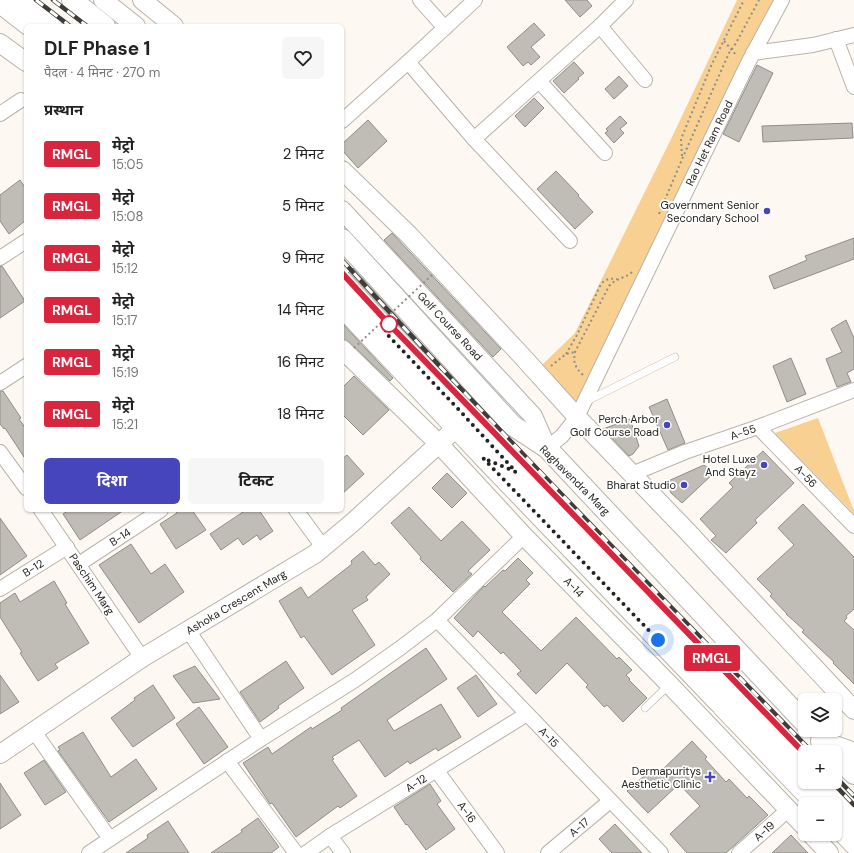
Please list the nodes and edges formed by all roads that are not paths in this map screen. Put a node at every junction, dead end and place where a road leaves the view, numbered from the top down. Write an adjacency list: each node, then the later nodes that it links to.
1 (18, 0): 11 (main road)
2 (72, 0): 12 (main road)
3 (103, 0): 13 (street)
4 (142, 0): 14 (street)
5 (420, 0): 16 (street)
6 (475, 0): 16 (street)
7 (626, 0): 15 (street)
8 (782, 0): 20 (street, Rao Het Ram Road)
9 (0, 4): 10 (street)
10 (25, 24)
11 (49, 24)
12 (102, 24)
13 (133, 24)
14 (172, 24)
15 (600, 26): 23 (street); 24 (street)
16 (445, 28): 22 (street)
17 (854, 35): 18 (street)
18 (836, 39): 20 (street); 25 (street)
19 (0, 43): 21 (street)
20 (753, 53): 44 (street, Rao Het Ram Road)
21 (24, 61)
22 (408, 62): 28 (street); 29 (street)
23 (646, 80)
24 (539, 81): 29 (street); 30 (street)
25 (854, 86)
26 (21, 100): 27 (street)
27 (0, 114)
28 (344, 119)
29 (474, 139): 34 (street)
30 (605, 153)
31 (344, 172): 44 (street)
32 (344, 212): 48 (street, Golf Course Road)
33 (344, 241): 48 (main road, Raghavendra Marg)
34 (570, 241)
35 (24, 242): 36 (street)
36 (0, 258)
37 (344, 289): 51 (main road)
38 (344, 310): 46 (street)
39 (348, 348): 47 (street, A-14)
40 (675, 357): 44 (lane)
41 (24, 367): 42 (street)
42 (0, 383)
43 (854, 390): 45 (street, A-55)
44 (580, 410): 48 (street, Rao Het Ram Road); 52 (street)
45 (758, 427): 52 (street, A-55); 57 (street, A-56)
46 (455, 429): 47 (street, Ashoka Crescent Marg); 50 (street)
47 (439, 444): 58 (street, A-14); 60 (street, Ashoka Crescent Marg)
48 (547, 448): 72 (main road, Raghavendra Marg)
49 (0, 452): 53 (street)
50 (483, 458): 51 (street); 69 (street)
51 (516, 472): 66 (main road)
52 (632, 474): 70 (street)
53 (24, 483)
54 (42, 512): 59 (street, Paschim Marg)
55 (158, 512): 61 (street, B-14)
56 (297, 512): 60 (street)
57 (854, 526)
58 (524, 536): 63 (street); 67 (street, A-14)
59 (67, 547): 61 (street, Paschim Marg); 62 (street, B-12)
60 (323, 547): 64 (street, Ashoka Crescent Marg)
61 (79, 564): 65 (street, Paschim Marg)
62 (0, 589)
63 (437, 620): 71 (street, A-15); 74 (street)
64 (188, 630): 65 (street, Ashoka Crescent Marg); 74 (street)
65 (142, 658): 73 (street, Ashoka Crescent Marg)
66 (701, 666): 69 (main road); 79 (main road)
67 (669, 684): 68 (lane); 85 (street, A-14)
68 (645, 708)
69 (723, 708): 83 (main road)
70 (854, 710)
71 (527, 714): 80 (street, A-12); 84 (street, A-15)
72 (798, 716)
73 (33, 730): 77 (street, Ashoka Crescent Marg); 90 (street)
74 (261, 739): 78 (street)
75 (825, 744): 76 (main road); 81 (main road)
76 (854, 753)
77 (0, 754)
78 (227, 762): 90 (street); 94 (street)
79 (798, 763)
80 (437, 770): 89 (street, A-12); 97 (street, A-16)
81 (854, 774)
82 (825, 789): 86 (main road)
83 (809, 797)
84 (610, 801): 98 (street, A-17); 99 (street, A-15)
85 (788, 810): 87 (street, A-14); 100 (street, A-19)
86 (854, 820)
87 (798, 821)
88 (842, 831): 92 (main road)
89 (330, 836): 95 (street, A-12); 96 (street)
90 (110, 839): 93 (street)
91 (818, 841): 101 (street)
92 (854, 844)
93 (89, 853)
94 (296, 853)
95 (306, 853)
96 (343, 853)
97 (497, 853)
98 (548, 853)
99 (661, 853)
100 (740, 853)
101 (829, 853)

